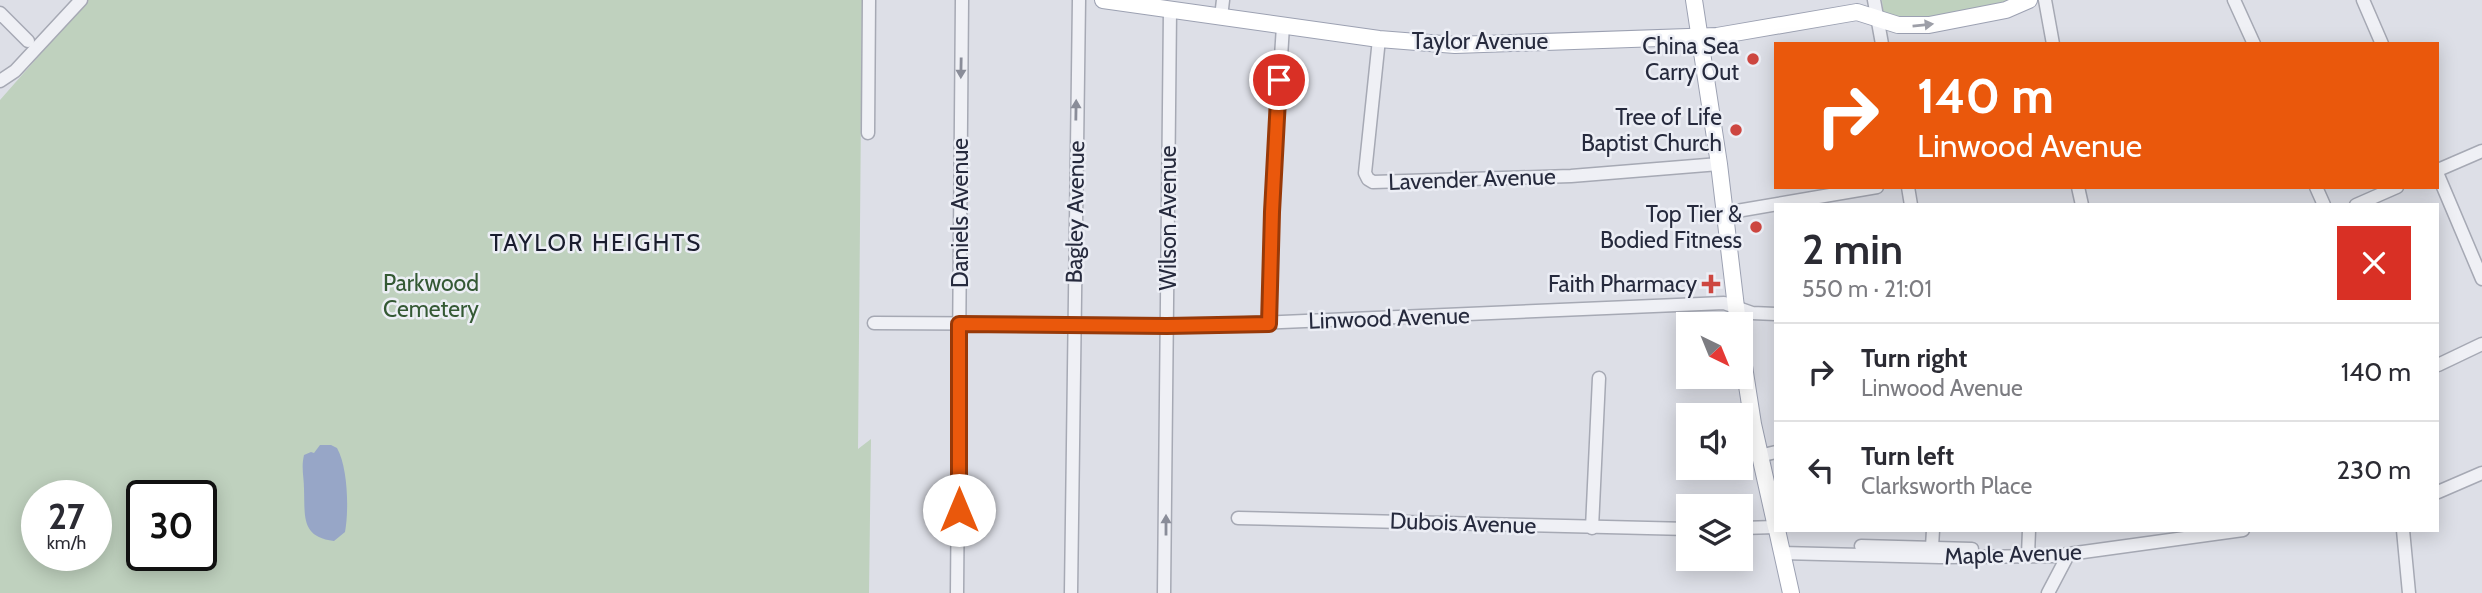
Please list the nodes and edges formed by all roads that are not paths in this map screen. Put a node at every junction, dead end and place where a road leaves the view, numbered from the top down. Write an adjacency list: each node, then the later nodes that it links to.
1 (81, 0): 26 (street)
2 (869, 0): 27 (street)
3 (962, 0): 44 (street, Daniels Avenue, one-way to 44)
4 (1079, 0): 46 (street, Bagley Avenue, one-way to 4)
5 (1103, 0): 13 (main road, Taylor Avenue)
6 (1223, 0): 16 (street)
7 (1694, 0): 19 (main road)
8 (1872, 0): 14 (main road); 17 (street)
9 (2029, 0): 17 (main road, Taylor Avenue, one-way to 9)
10 (2045, 0): 23 (street)
11 (2234, 0): 24 (street)
12 (2363, 0): 25 (street)
13 (1170, 11): 16 (main road, Taylor Avenue); 47 (street, Wilson Avenue)
14 (1857, 12): 17 (main road, Taylor Avenue); 19 (main road, Taylor Avenue)
15 (0, 13): 21 (street)
16 (1221, 17): 18 (main road, Taylor Avenue)
17 (1877, 18): 22 (street)
18 (1283, 26): 20 (main road, Taylor Avenue); 45 (street)
19 (1700, 37): 20 (main road, Taylor Avenue); 29 (main road)
20 (1378, 39): 29 (street, Lavender Avenue)
21 (28, 41)
22 (1882, 42)
23 (2053, 42)
24 (2253, 42)
25 (2381, 42)
26 (0, 81)
27 (868, 133)
28 (2482, 151): 30 (street)
29 (1719, 164): 37 (main road)
30 (2439, 170)
31 (2439, 177): 38 (street)
32 (1865, 189): 34 (street)
33 (2392, 189): 35 (street)
34 (1784, 203)
35 (2361, 203)
36 (1774, 205): 37 (street)
37 (1726, 213): 40 (main road)
38 (2482, 279)
39 (1733, 312): 45 (street, Linwood Avenue)
40 (1737, 312)
41 (1754, 313): 42 (street, Linwood Avenue)
42 (1774, 314)
43 (874, 323): 44 (street, Linwood Avenue)
44 (959, 324): 46 (street, Linwood Avenue); 70 (street, Daniels Avenue)
45 (1269, 324): 47 (street, Linwood Avenue)
46 (1073, 325): 47 (street, Linwood Avenue); 71 (street, Bagley Avenue)
47 (1167, 326): 72 (street, Wilson Avenue, one-way to 47)
48 (2482, 344): 49 (street)
49 (2439, 365)
50 (1599, 378): 58 (street)
51 (1748, 389): 53 (main road)
52 (1774, 452): 53 (street)
53 (1759, 456): 56 (main road)
54 (2482, 472): 55 (street)
55 (2439, 492)
56 (1774, 517)
57 (1238, 518): 58 (street, Dubois Avenue)
58 (1592, 528): 59 (street, Dubois Avenue)
59 (1676, 529)
60 (1753, 531): 65 (street)
61 (1933, 532): 66 (street)
62 (2029, 532): 68 (street)
63 (2229, 532): 69 (street, Maple Avenue)
64 (2403, 532): 75 (street)
65 (1779, 537): 66 (street); 67 (street, Maple Avenue); 73 (main road)
66 (1932, 547): 67 (street)
67 (1952, 552): 68 (street, Maple Avenue)
68 (2028, 555): 69 (street, Maple Avenue)
69 (2068, 555): 74 (street)
70 (957, 593)
71 (1071, 593)
72 (1164, 593)
73 (1791, 593)
74 (2048, 593)
75 (2409, 593)

